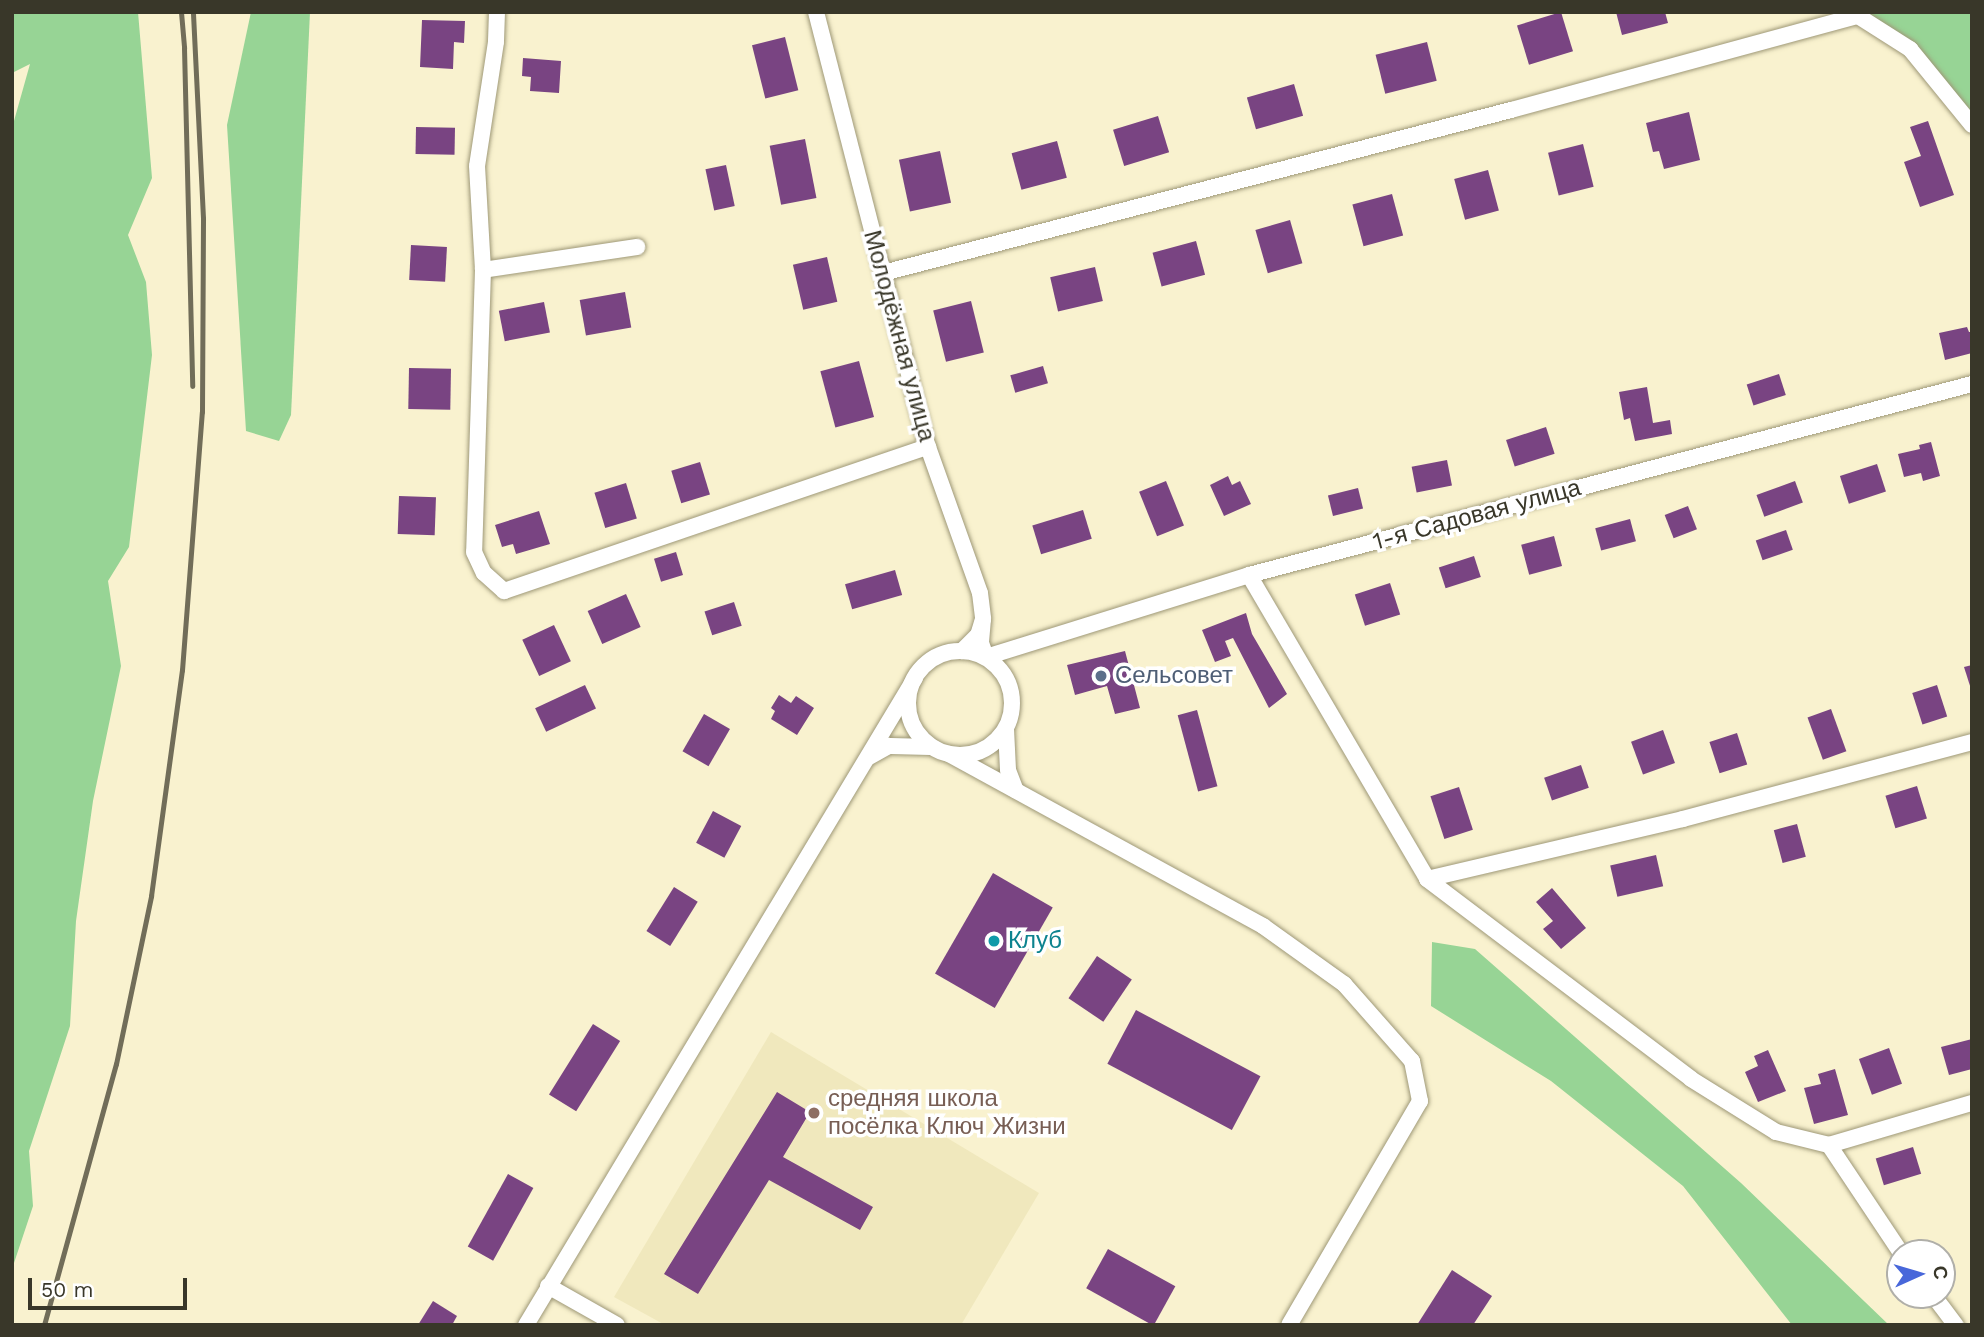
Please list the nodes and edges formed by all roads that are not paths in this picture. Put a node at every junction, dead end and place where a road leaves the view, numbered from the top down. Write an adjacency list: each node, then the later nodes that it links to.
1 (497, 12): 6 (street)
2 (816, 12): 7 (street, Молодёжная улица)
3 (1858, 14): 4 (street); 7 (street)
4 (1972, 125)
5 (637, 247): 6 (street)
6 (483, 270): 9 (street)
7 (883, 273): 9 (street, Молодёжная улица)
8 (1972, 384): 10 (street, 1-я Садовая улица)
9 (928, 447): 11 (street, Молодёжная улица)
10 (1249, 575): 13 (street, 1-я Садовая улица); 21 (street)
11 (983, 619): 12 (street); 13 (street, Молодёжная улица)
12 (962, 651): 13 (street); 14 (street)
13 (986, 657): 15 (street)
14 (915, 678): 17 (street); 19 (street)
15 (1006, 729): 18 (street); 20 (street)
16 (1972, 742): 21 (street)
17 (932, 747): 18 (street); 19 (street)
18 (949, 754): 20 (street)
19 (866, 758): 25 (street)
20 (1016, 791): 27 (street)
21 (1427, 879): 23 (street)
22 (1972, 1103): 23 (street)
23 (1829, 1145): 24 (street)
24 (1892, 1239)
25 (548, 1286): 28 (street); 29 (street)
26 (1944, 1309): 30 (street)
27 (1294, 1323)
28 (526, 1325)
29 (617, 1325)
30 (1956, 1325)

